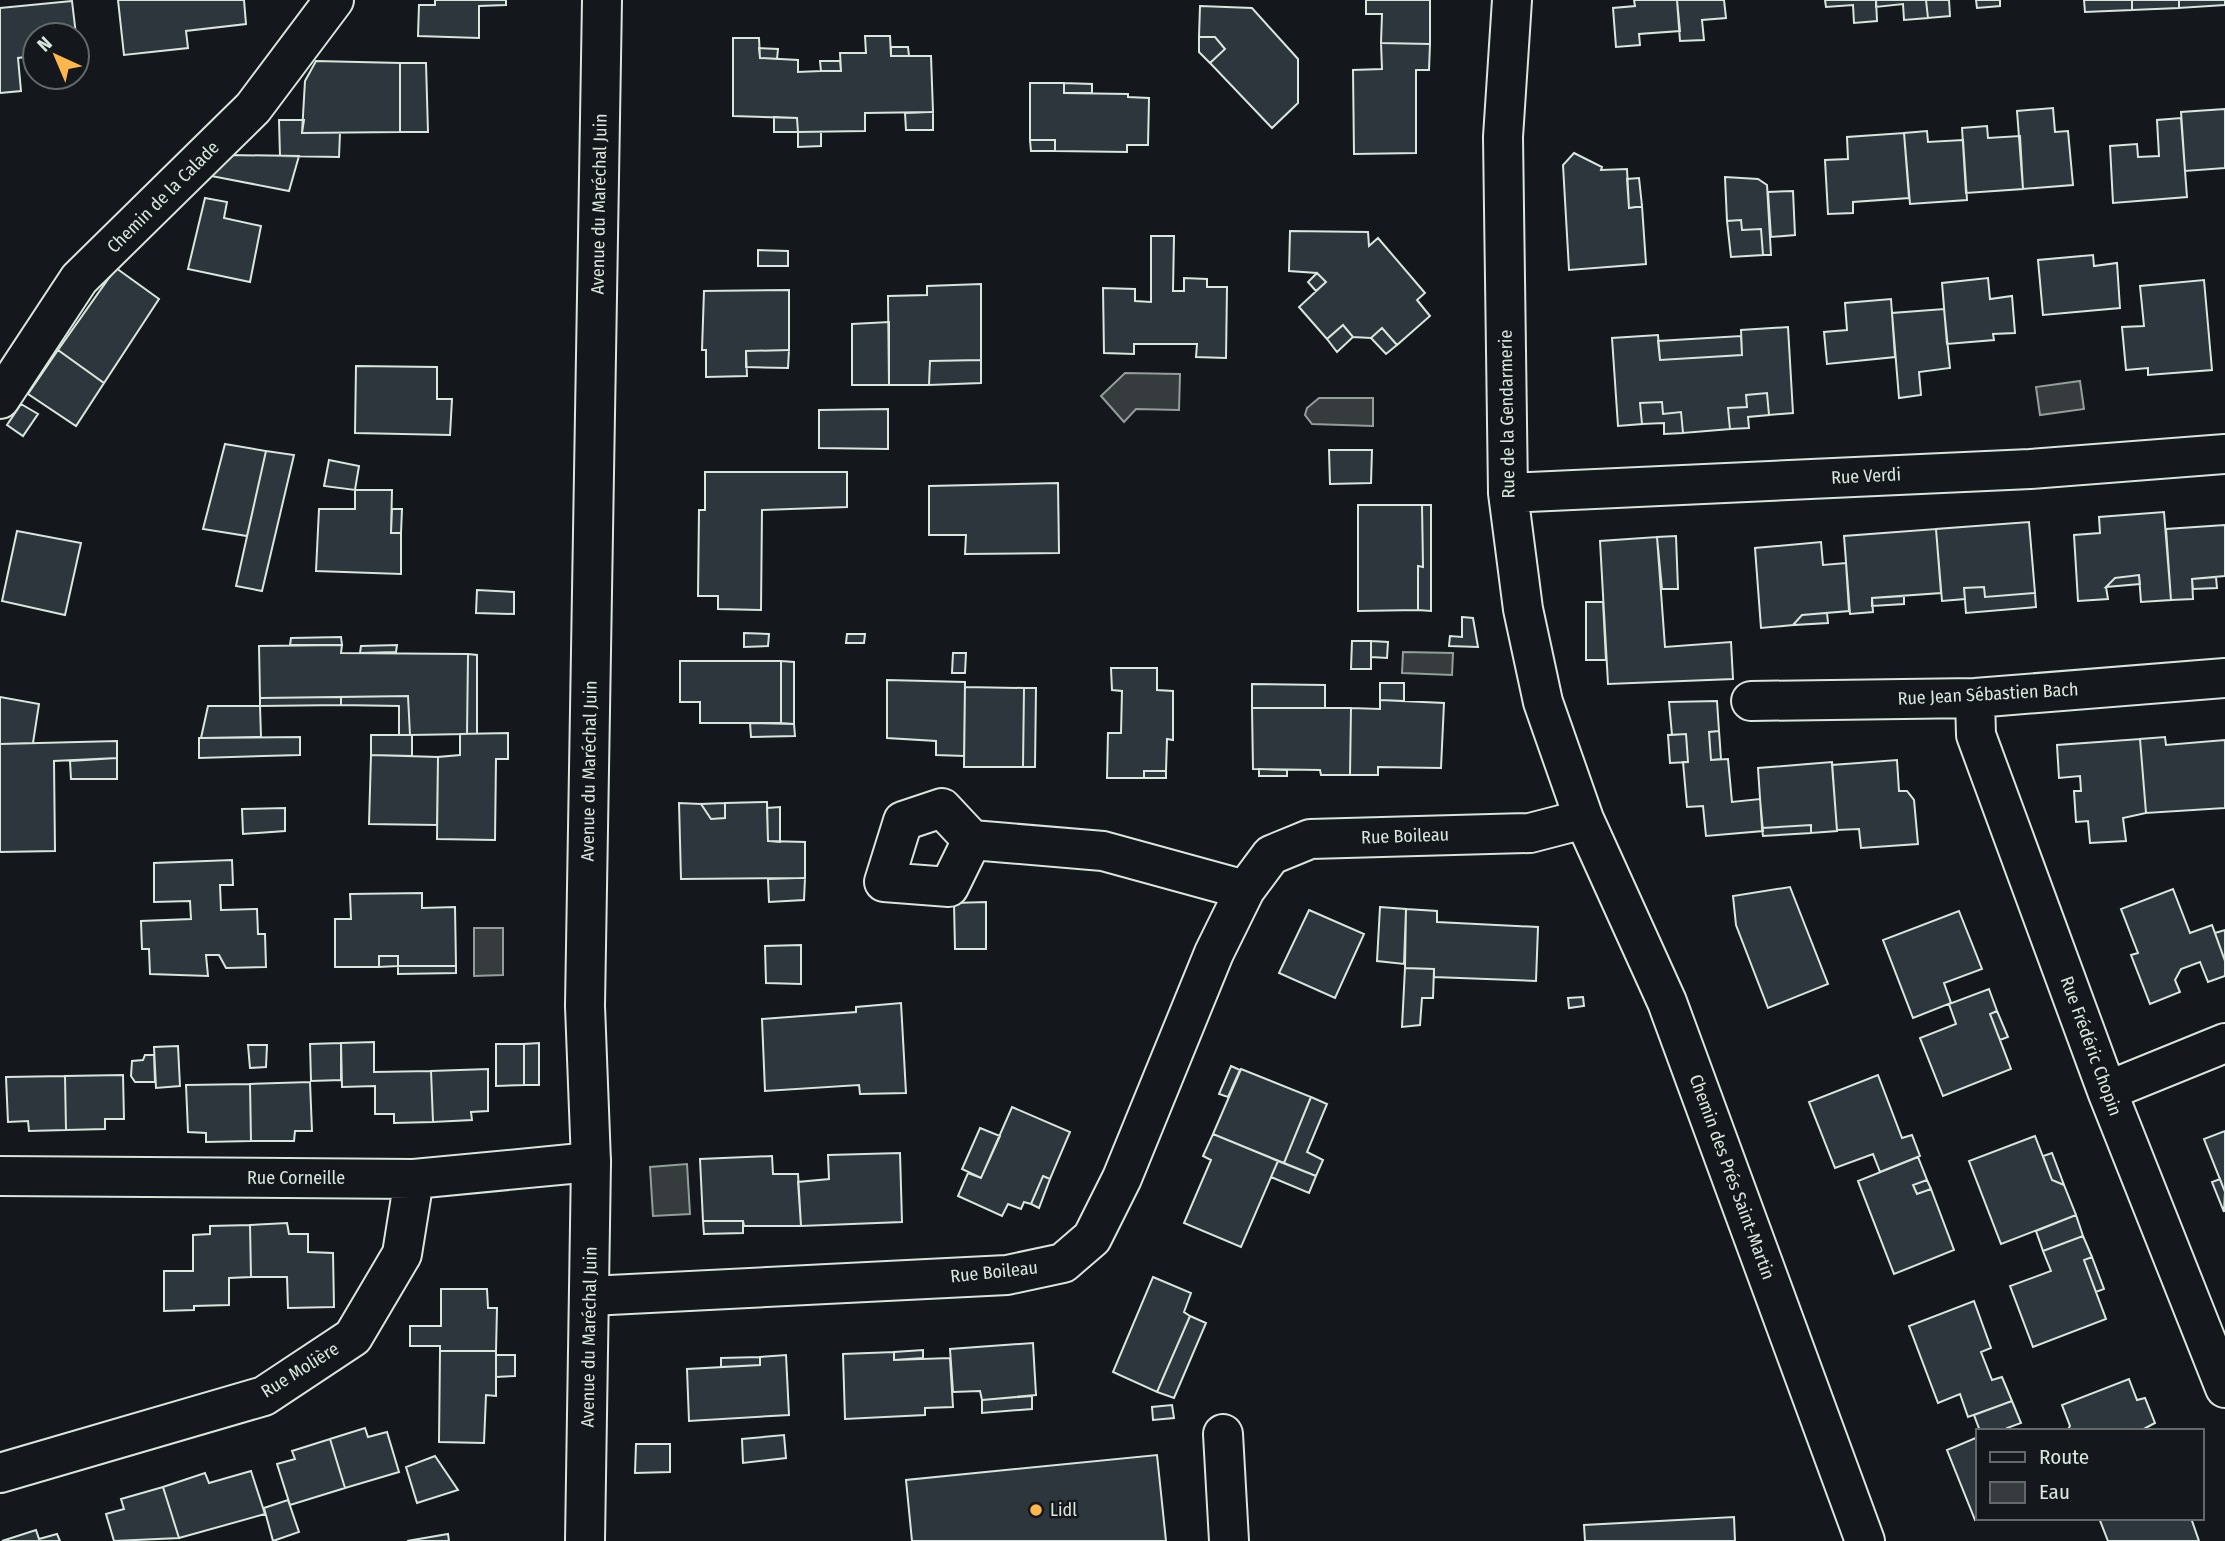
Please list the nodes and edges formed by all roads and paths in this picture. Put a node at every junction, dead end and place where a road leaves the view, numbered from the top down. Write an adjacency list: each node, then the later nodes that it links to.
1 (334, 0): 4 (street, Chemin de la Calade)
2 (602, 0): 15 (street, Avenue du Maréchal Juin)
3 (1512, 0): 6 (street, Rue de la Gendarmerie)
4 (0, 400)
5 (2225, 454): 6 (street, Rue Verdi)
6 (1508, 493): 10 (street, Rue de la Gendarmerie)
7 (2225, 678): 8 (street, Rue Jean Sébastien Bach)
8 (1975, 698): 9 (street, Rue Jean Sébastien Bach); 14 (street, Rue Frédéric Chopin)
9 (1751, 701)
10 (1584, 819): 12 (street, Rue Boileau); 24 (street, Chemin des Prés Saint-Martin)
11 (972, 840): 12 (street)
12 (1245, 890): 18 (street, Rue Boileau)
13 (2225, 1042): 14 (street)
14 (2107, 1091): 19 (street, Rue Frédéric Chopin)
15 (591, 1162): 17 (street, Rue Corneille); 18 (street, Avenue du Maréchal Juin)
16 (0, 1176): 17 (street, Rue Corneille)
17 (414, 1179): 21 (street, Rue Molière)
18 (590, 1296): 22 (street, Avenue du Maréchal Juin)
19 (2225, 1388)
20 (1223, 1434): 23 (street)
21 (0, 1473)
22 (585, 1541)
23 (1229, 1541)
24 (1865, 1541)

